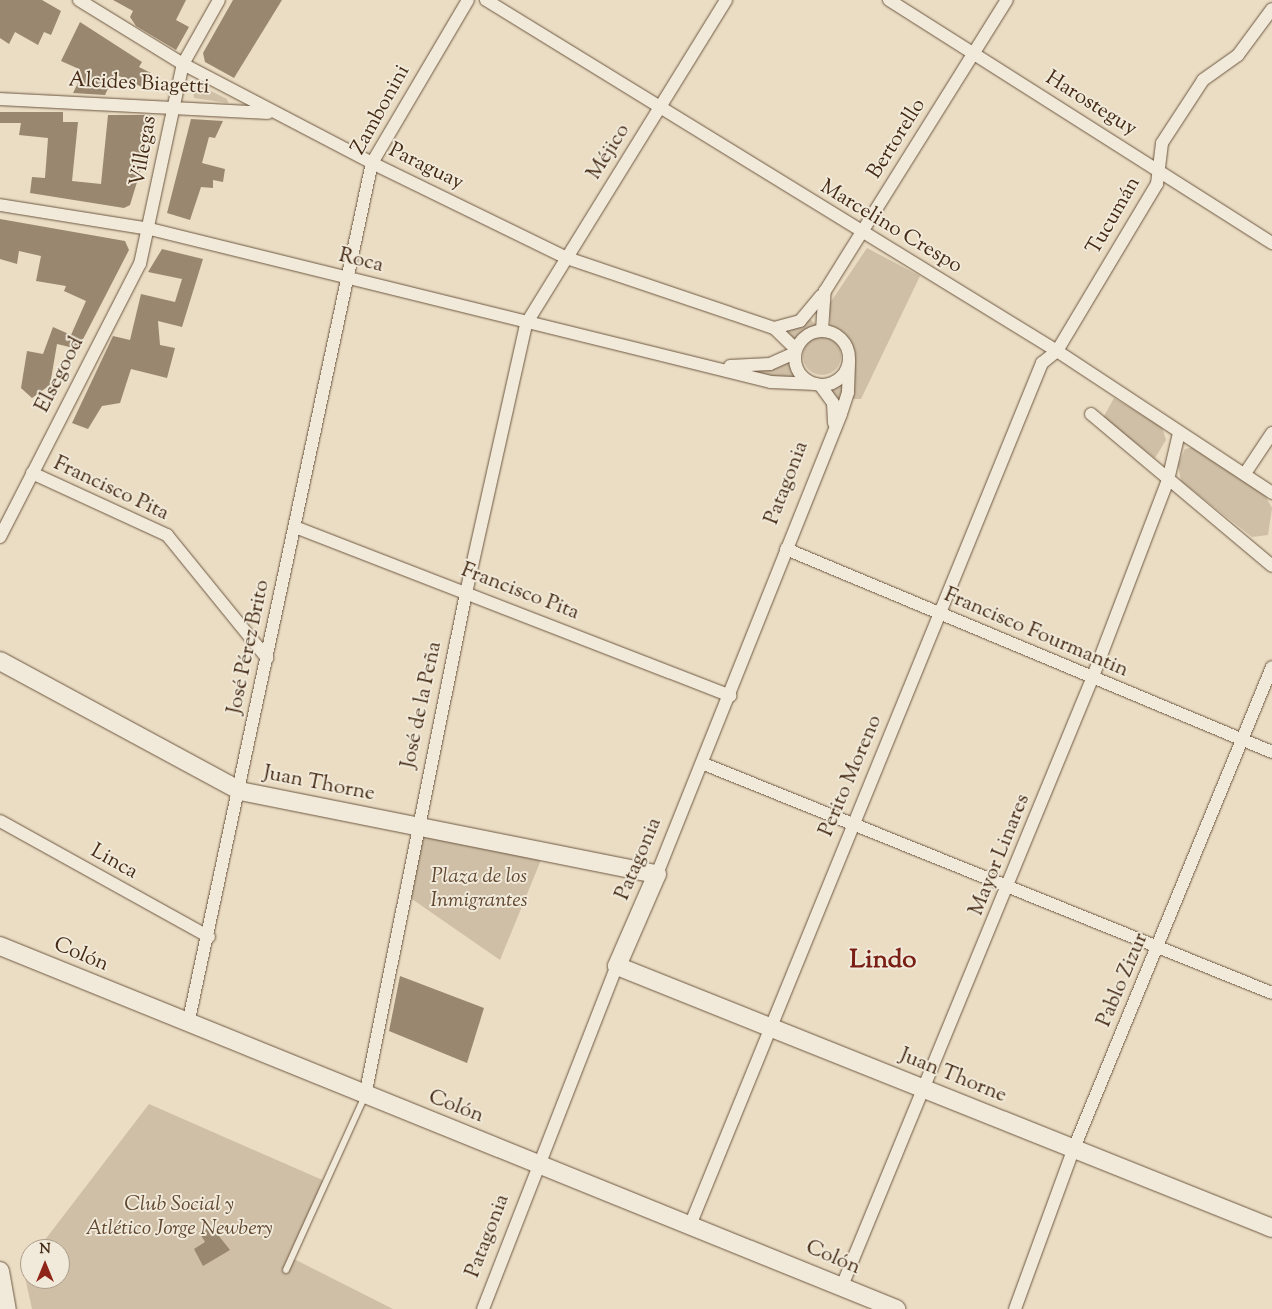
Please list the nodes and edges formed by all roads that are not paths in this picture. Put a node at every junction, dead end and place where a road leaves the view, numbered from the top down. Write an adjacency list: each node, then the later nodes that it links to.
1 (79, 0): 10 (street, Paraguay)
2 (219, 0): 10 (street, Villegas)
3 (468, 0): 15 (street, Zambonini)
4 (486, 0): 13 (street, Marcelino Crespo)
5 (726, 0): 13 (street, Méjico)
6 (889, 0): 9 (street, Harosteguy)
7 (1007, 0): 9 (street, Bertorello)
8 (1272, 9): 16 (street, Tucumán)
9 (974, 54): 16 (street, Harosteguy); 19 (street, Bertorello)
10 (183, 64): 12 (street, Villegas); 14 (street, Paraguay)
11 (0, 99): 12 (street, Alcides Biagetti)
12 (173, 105): 14 (street, Alcides Biagetti); 18 (street, Villegas)
13 (659, 108): 19 (street, Marcelino Crespo); 21 (street, Méjico)
14 (276, 113): 15 (street, Paraguay)
15 (372, 162): 21 (street, Paraguay); 22 (street, Zambonini)
16 (1161, 171): 20 (street, Harosteguy); 28 (street, Tucumán)
17 (0, 204): 18 (street, Roca)
18 (150, 230): 22 (street, Roca); 37 (street, Elsegood)
19 (862, 234): 23 (street, Bertorello); 28 (street, Marcelino Crespo)
20 (1272, 243)
21 (567, 258): 24 (street, Méjico); 25 (street, Paraguay)
22 (347, 278): 24 (street, Roca); 40 (street, José Pérez Brito)
23 (825, 291): 25 (street); 26 (street, Bertorello)
24 (526, 324): 30 (street, Roca); 45 (street, José de la Peña)
25 (774, 328): 27 (street, Paraguay)
26 (822, 330): 27 (street); 29 (street)
27 (795, 351): 30 (street); 31 (street)
28 (1056, 351): 34 (street, Marcelino Crespo); 46 (street, Perito Moreno)
29 (849, 360): 31 (street); 33 (street, Patagonia)
30 (710, 366): 31 (street)
31 (818, 385): 33 (street, Patagonia)
32 (1091, 414): 38 (street)
33 (834, 426): 42 (street, Patagonia)
34 (1179, 433): 36 (street, Marcelino Crespo); 38 (street, Mayor Linares)
35 (1272, 433): 36 (street)
36 (1246, 472): 39 (street, Marcelino Crespo)
37 (32, 474): 41 (street, Elsegood); 47 (street, Francisco Pita)
38 (1168, 480): 43 (street); 50 (street, Mayor Linares)
39 (1272, 493)
40 (295, 527): 45 (street, Francisco Pita); 47 (street, José Pérez Brito)
41 (0, 537)
42 (786, 550): 46 (street, Francisco Fourmantin); 51 (street, Patagonia)
43 (1267, 553): 44 (street)
44 (1272, 566)
45 (466, 593): 51 (street, Francisco Pita); 58 (street, José de la Peña)
46 (941, 615): 50 (street, Francisco Fourmantin); 57 (street, Perito Moreno)
47 (267, 658): 55 (street, José Pérez Brito)
48 (0, 661): 55 (street, Juan Thorne)
49 (1272, 668): 52 (street, Pablo Zizur)
50 (1092, 679): 52 (street, Francisco Fourmantin); 60 (street, Mayor Linares)
51 (730, 696): 54 (street, Patagonia)
52 (1243, 740): 53 (street, Francisco Fourmantin); 63 (street, Pablo Zizur)
53 (1272, 752)
54 (704, 764): 57 (street); 59 (street, Patagonia)
55 (240, 791): 58 (street, Juan Thorne); 61 (street, José Pérez Brito)
56 (0, 822): 61 (street, Linca)
57 (853, 823): 60 (street); 67 (street, Perito Moreno)
58 (418, 825): 59 (street, Juan Thorne); 69 (street, José de la Peña)
59 (657, 874): 64 (street, Patagonia)
60 (1010, 885): 63 (street); 68 (street, Mayor Linares)
61 (209, 937): 66 (street, José Pérez Brito)
62 (0, 946): 66 (street, Colón)
63 (1159, 946): 65 (street); 70 (street, Pablo Zizur)
64 (617, 966): 67 (street, Juan Thorne); 71 (street, Patagonia)
65 (1272, 993)
66 (188, 1024): 69 (street, Colón)
67 (771, 1027): 68 (street, Juan Thorne); 72 (street, Perito Moreno)
68 (922, 1088): 70 (street, Juan Thorne); 76 (street, Mayor Linares)
69 (365, 1096): 71 (street, Colón); 74 (lane)
70 (1074, 1148): 73 (street, Juan Thorne); 80 (street, Pablo Zizur)
71 (540, 1163): 72 (street, Colón); 78 (street, Patagonia)
72 (691, 1223): 76 (street, Colón)
73 (1272, 1228)
74 (286, 1270)
75 (0, 1271): 77 (street)
76 (842, 1286): 79 (street, Colón)
77 (7, 1309)
78 (483, 1309)
79 (896, 1309)
80 (1015, 1309)

